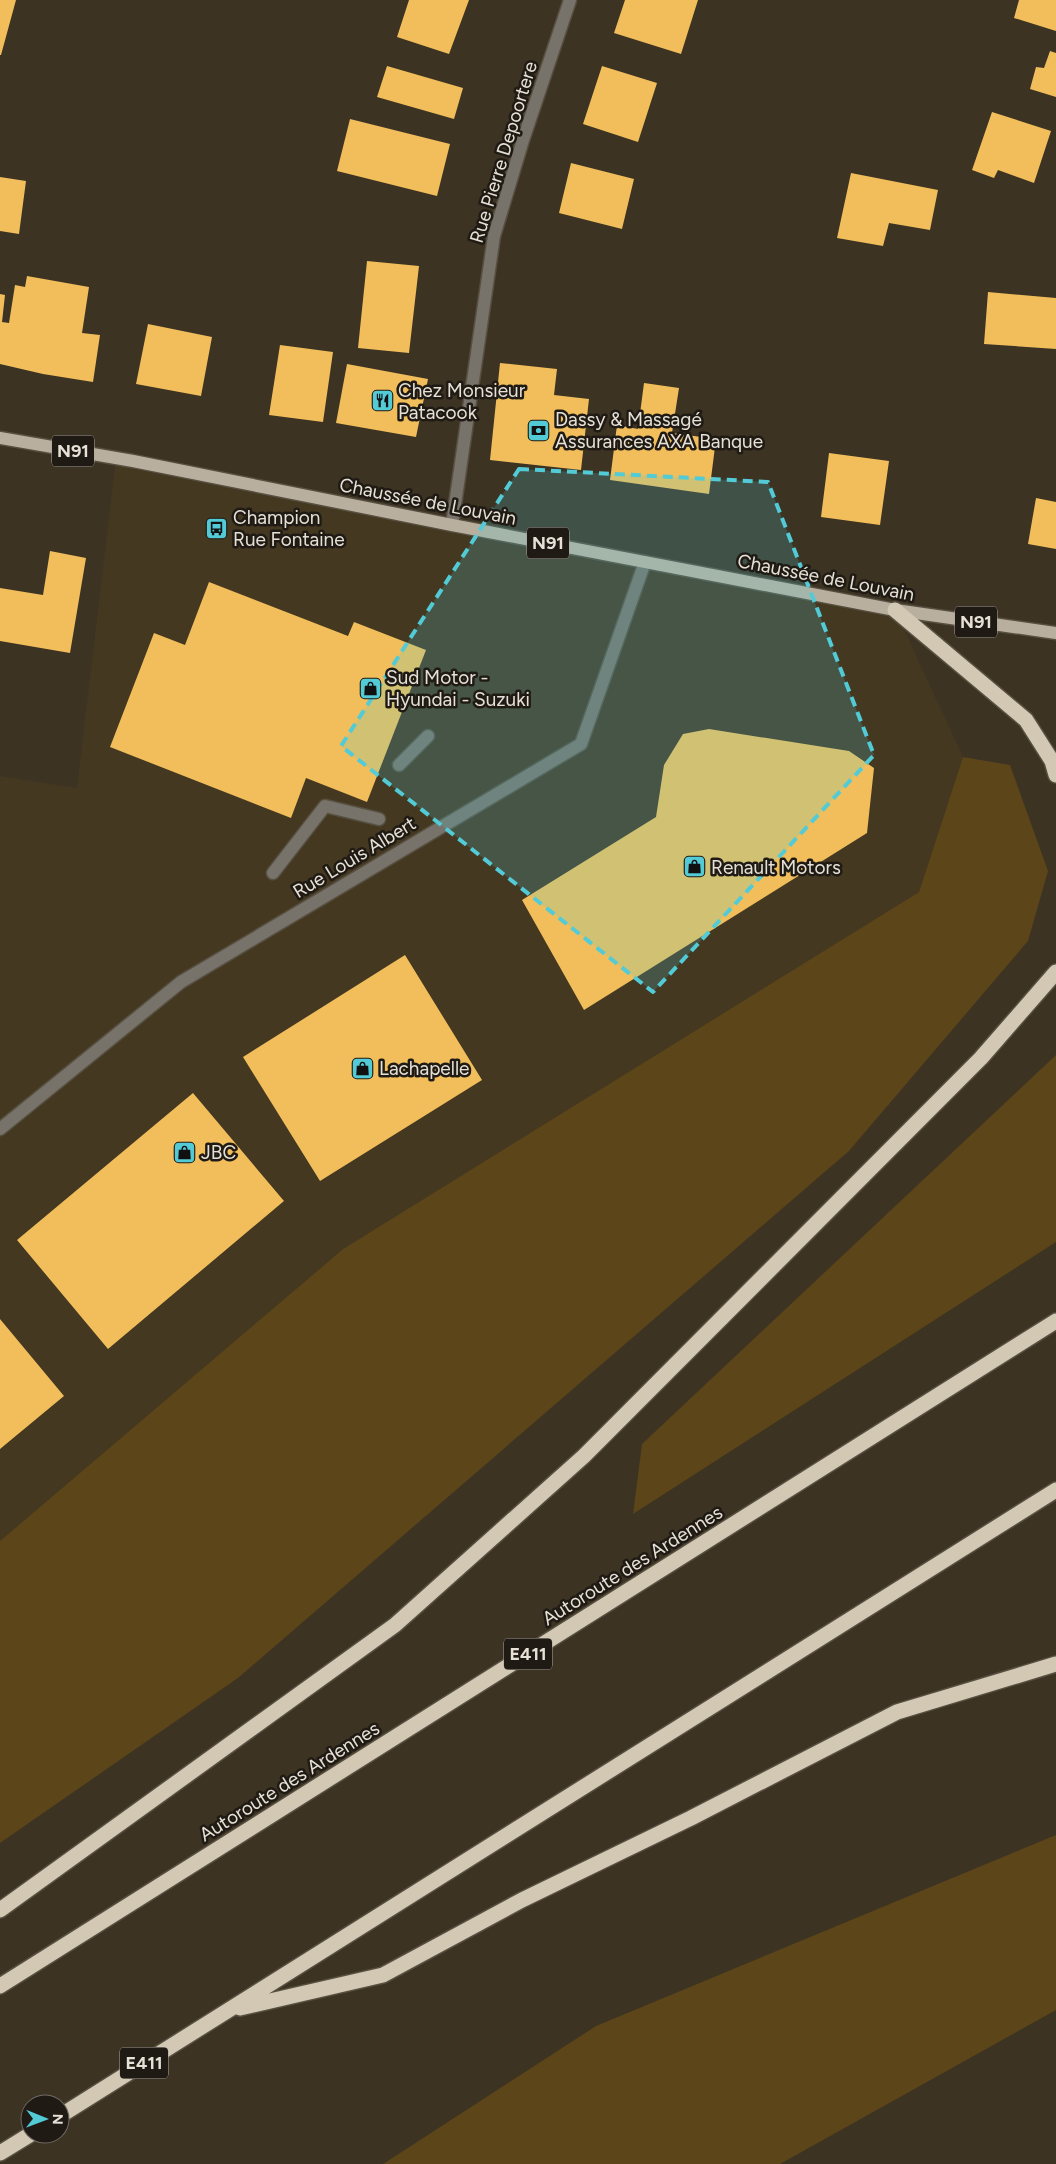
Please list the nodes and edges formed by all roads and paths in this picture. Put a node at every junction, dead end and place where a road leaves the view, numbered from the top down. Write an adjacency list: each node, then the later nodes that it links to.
1 (570, 0): 3 (street, Rue Pierre Depoortere)
2 (0, 438): 3 (main road, Chaussée de Louvain / N91)
3 (452, 525): 4 (main road, Chaussée de Louvain / N91)
4 (645, 562): 5 (main road, Chaussée de Louvain / N91); 13 (street, Rue Louis Albert)
5 (895, 610): 6 (main road, Chaussée de Louvain / N91); 9 (highway)
6 (1056, 634)
7 (428, 736): 8 (street)
8 (399, 766)
9 (1056, 775)
10 (379, 819): 11 (street)
11 (274, 873)
12 (1056, 972): 17 (highway)
13 (0, 1129)
14 (1056, 1321): 18 (highway, Autoroute des Ardennes / E411)
15 (1056, 1490): 19 (highway, E411)
16 (1056, 1664): 19 (highway)
17 (0, 1910)
18 (0, 1986)
19 (229, 2011): 20 (highway, E411)
20 (70, 2110)
21 (20, 2141): 22 (highway)
22 (0, 2153)

